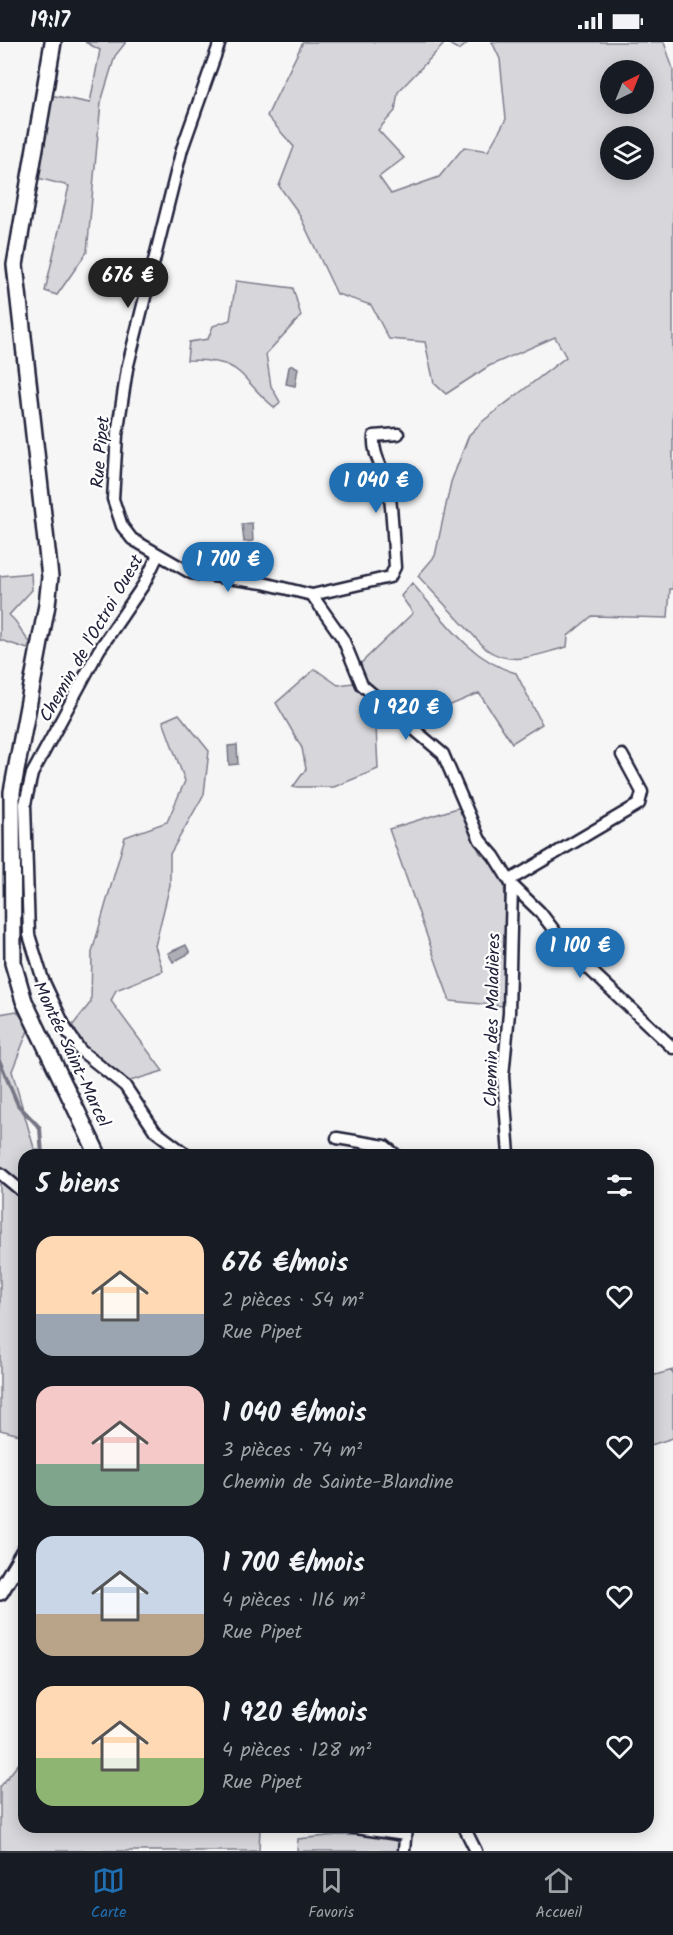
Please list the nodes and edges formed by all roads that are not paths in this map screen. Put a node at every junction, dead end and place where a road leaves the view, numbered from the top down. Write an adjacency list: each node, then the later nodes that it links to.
1 (53, 42): 7 (main road, Montée Saint-Marcel)
2 (220, 42): 4 (street, Rue Pipet)
3 (398, 434): 5 (street)
4 (158, 555): 5 (street, Rue Pipet); 7 (street, Chemin de l'Octroi Ouest)
5 (312, 595): 8 (street)
6 (622, 755): 8 (street)
7 (18, 805): 11 (main road, Montée Saint-Marcel); 12 (street, Chemin de l'Octroi Ouest)
8 (511, 883): 9 (street); 14 (street, Chemin des Maladières)
9 (673, 1048)
10 (338, 1138): 13 (street)
11 (95, 1149)
12 (179, 1149)
13 (389, 1149)
14 (509, 1149)
15 (0, 1173): 16 (street)
16 (18, 1188)
17 (18, 1562): 18 (main road)
18 (0, 1592)
19 (406, 1833): 21 (street)
20 (467, 1833): 22 (street)
21 (404, 1851)
22 (476, 1851)

